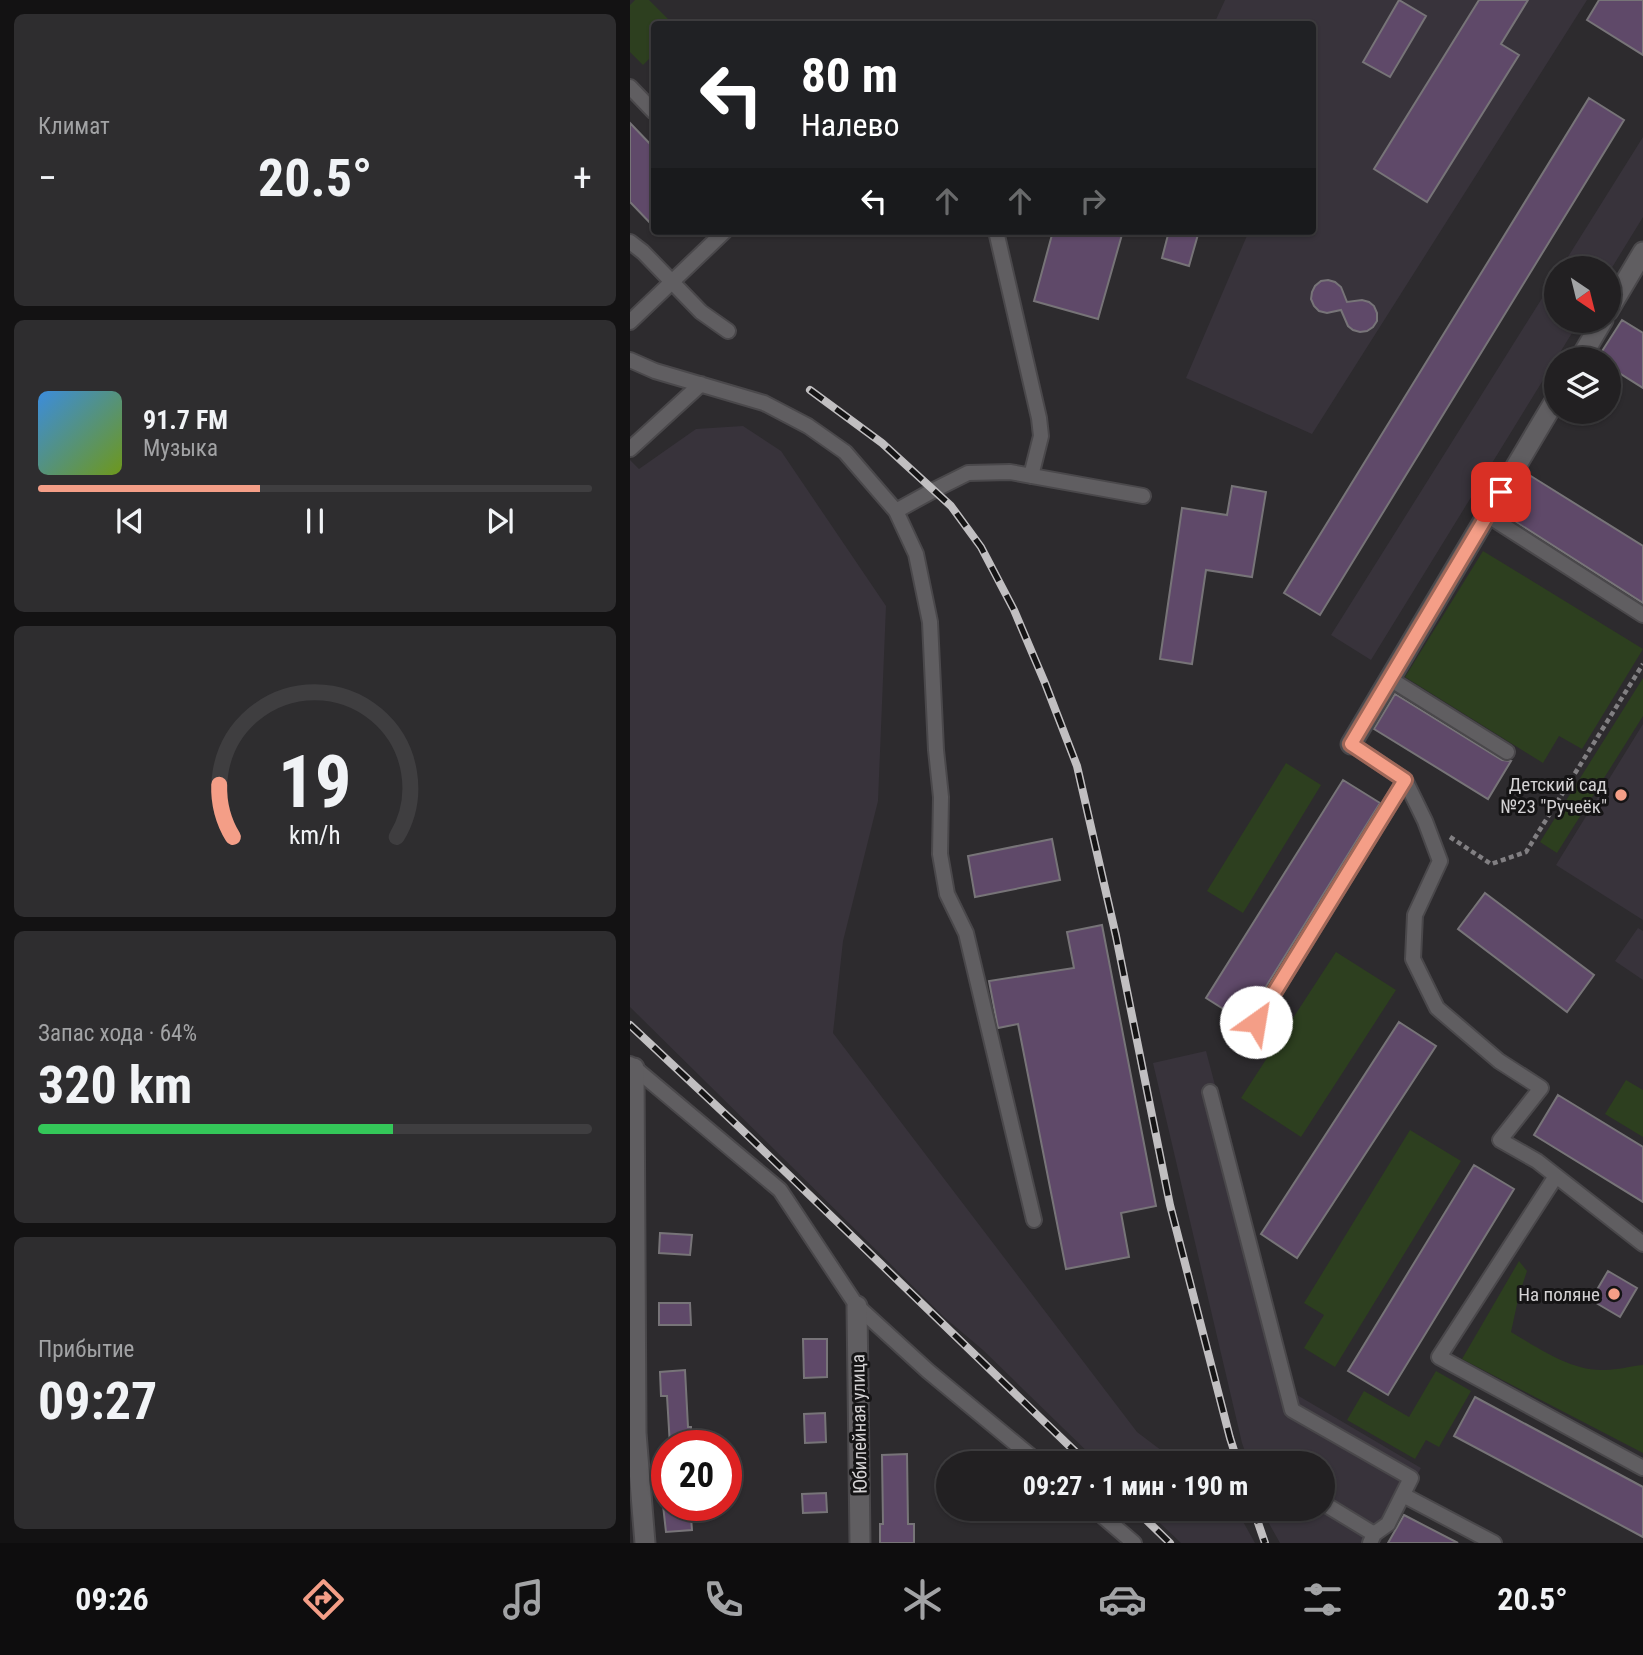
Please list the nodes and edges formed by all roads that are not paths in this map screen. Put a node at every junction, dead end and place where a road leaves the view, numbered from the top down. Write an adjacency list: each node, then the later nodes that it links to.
1 (630, 87): 2 (lane)
2 (651, 109)
3 (720, 235): 7 (lane)
4 (997, 235): 15 (lane)
5 (630, 242): 7 (lane)
6 (1643, 253): 8 (street)
7 (672, 282): 9 (lane); 10 (lane)
8 (1621, 289)
9 (630, 322)
10 (728, 331)
11 (630, 360): 12 (lane)
12 (701, 384): 14 (lane); 17 (lane)
13 (1544, 419): 18 (street)
14 (630, 449)
15 (1031, 476): 16 (lane); 17 (lane)
16 (1143, 496)
17 (896, 511): 28 (lane)
18 (1487, 516): 19 (lane); 20 (street)
19 (1643, 615)
20 (1390, 679): 21 (street); 22 (lane)
21 (1351, 744): 23 (lane)
22 (1507, 751)
23 (1405, 780): 24 (lane); 27 (lane)
24 (1256, 1022)
25 (632, 1066): 30 (lane); 37 (street)
26 (1210, 1092): 33 (lane)
27 (1556, 1176): 29 (lane); 32 (lane)
28 (1034, 1220)
29 (1643, 1244)
30 (857, 1306): 31 (lane); 38 (street, Юбилейная улица)
31 (1025, 1451)
32 (1643, 1468)
33 (1403, 1495): 36 (lane); 40 (lane)
34 (1335, 1512): 36 (lane)
35 (1108, 1521): 39 (lane)
36 (1372, 1539)
37 (645, 1543)
38 (860, 1543)
39 (1134, 1543)
40 (1494, 1543)

